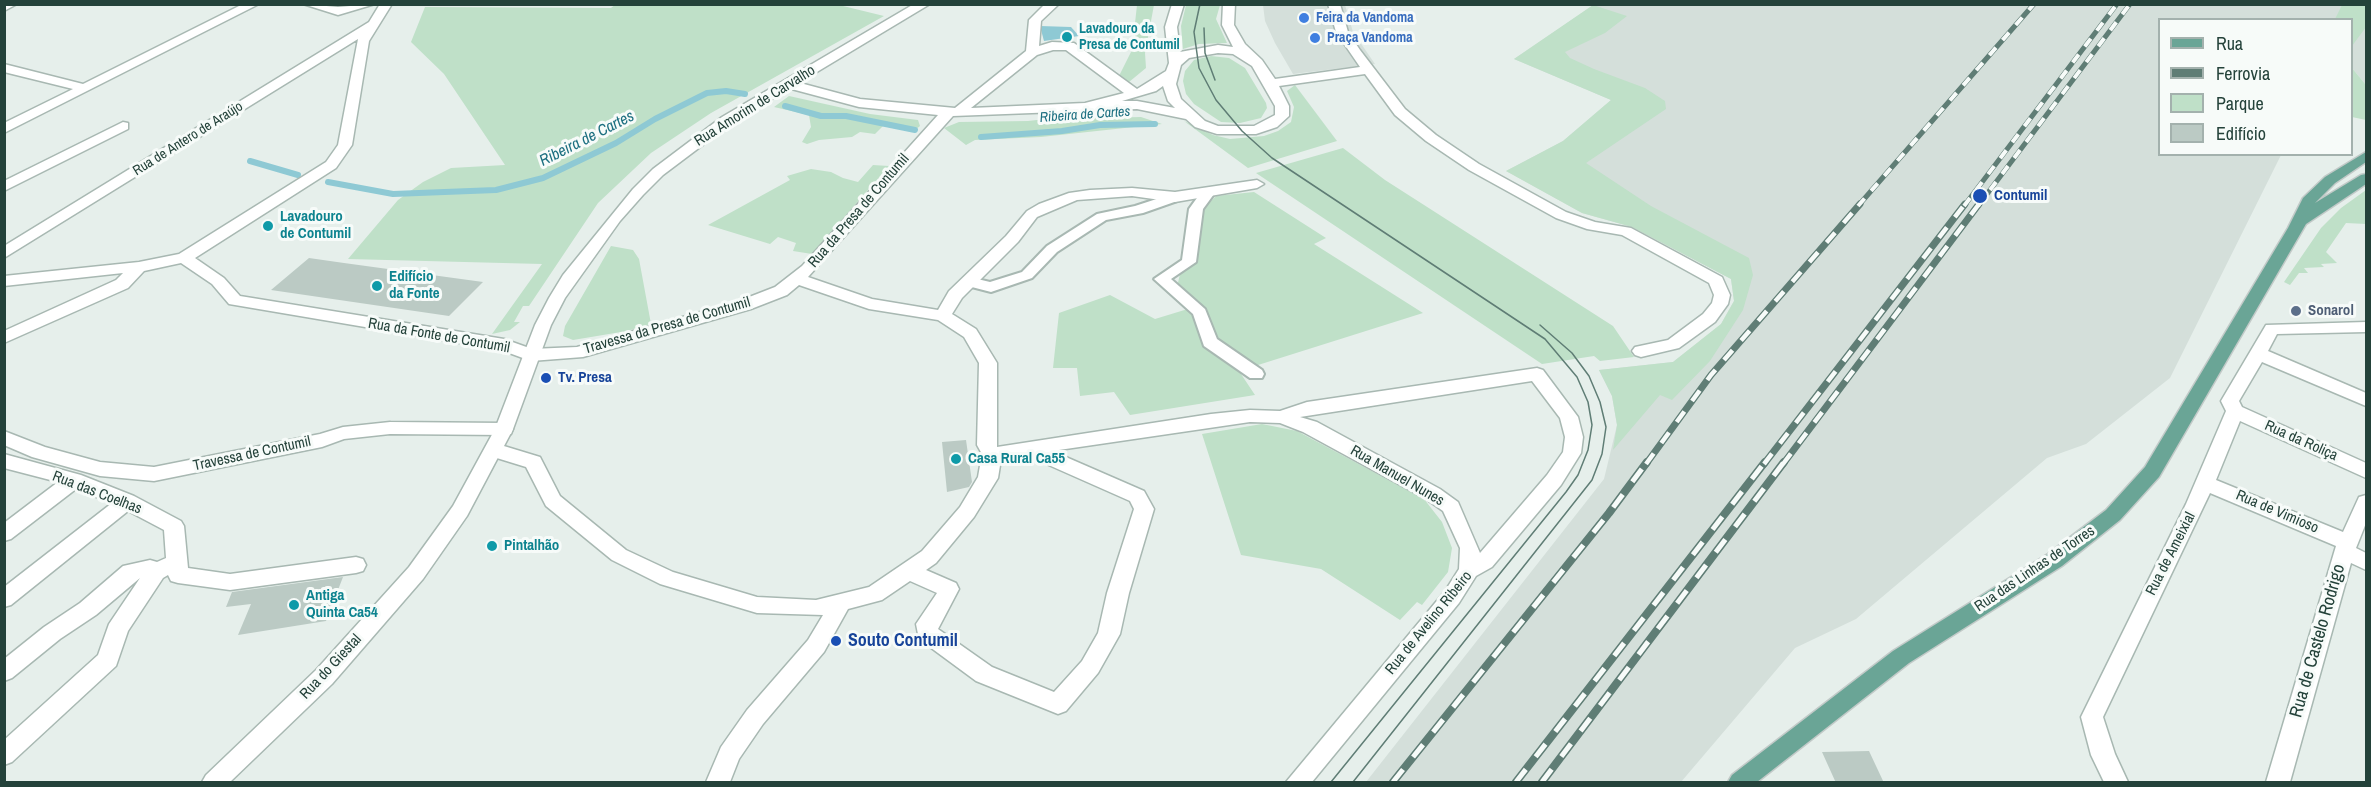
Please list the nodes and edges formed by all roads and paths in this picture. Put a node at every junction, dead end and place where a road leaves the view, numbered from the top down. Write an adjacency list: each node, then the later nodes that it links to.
1 (11, 4): 11 (street)
2 (253, 4): 20 (street)
3 (309, 4): 4 (street)
4 (369, 4)
5 (386, 4): 12 (street)
6 (924, 4): 19 (street, Rua Amorim de Carvalho)
7 (1053, 4): 13 (street)
8 (1178, 4): 16 (street)
9 (1229, 4): 14 (street)
10 (1334, 4): 17 (street)
11 (4, 7)
12 (372, 25): 34 (street, Rua de Antero de Araújo); 35 (street)
13 (1032, 52): 21 (street); 23 (street, Rua da Presa de Contumil)
14 (1249, 57): 16 (street); 18 (street)
15 (4, 68): 20 (street)
16 (1172, 68): 21 (street); 24 (street)
17 (1369, 70): 18 (street); 43 (street)
18 (1271, 83): 24 (street)
19 (789, 84): 23 (street); 45 (street, Rua Amorim de Carvalho)
20 (86, 88): 26 (street)
21 (1135, 94): 22 (street)
22 (1085, 107): 23 (street); 24 (street)
23 (953, 113): 37 (street, Rua da Presa de Contumil)
24 (1190, 115)
25 (123, 126): 30 (street)
26 (4, 129)
27 (2367, 156): 33 (main road, Rua das Linhas de Torres)
28 (2367, 178): 33 (main road, Rua das Linhas de Torres)
29 (1257, 184): 31 (street)
30 (4, 187)
31 (1207, 194): 32 (street); 46 (street)
32 (1175, 196): 39 (street); 39 (street)
33 (2296, 228): 76 (main road, Rua das Linhas de Torres)
34 (4, 253)
35 (184, 258): 36 (street); 45 (street, Rua da Fonte de Contumil)
36 (139, 267): 38 (street); 42 (street)
37 (798, 279): 40 (street, Rua da Presa de Contumil); 45 (street, Travessa da Presa de Contumil)
38 (4, 281)
39 (969, 282): 40 (street)
40 (943, 316): 54 (street)
41 (2367, 327): 44 (street, Rua de Ameixial)
42 (4, 338)
43 (1641, 351)
44 (2257, 353): 47 (street); 48 (street, Rua de Ameixial)
45 (531, 355): 50 (street, Rua da Fonte de Contumil)
46 (1256, 374)
47 (2367, 400)
48 (2235, 411): 56 (street, Rua da Roliça); 58 (street, Rua de Ameixial)
49 (1281, 417): 52 (street); 66 (street, Rua Manuel Nunes); 66 (street, Rua de Avelino Ribeiro)
50 (504, 429): 51 (street, Travessa de Contumil); 53 (street, Rua da Fonte de Contumil)
51 (4, 437)
52 (1027, 448): 54 (street); 67 (street)
53 (494, 450): 69 (street); 73 (street, Rua do Giestal)
54 (992, 454): 67 (street)
55 (9, 468): 57 (street, Rua das Coelhas)
56 (2367, 471)
57 (74, 480): 59 (street, Rua das Coelhas); 61 (street)
58 (2205, 483): 62 (street, Rua de Vimioso); 77 (street, Rua de Ameixial)
59 (127, 501): 65 (street, Rua das Coelhas); 68 (street)
60 (2367, 502): 62 (street, Rua de Castelo Rodrigo)
61 (4, 534)
62 (2346, 546): 63 (street, Rua de Vimioso); 72 (street, Rua de Castelo Rodrigo)
63 (2367, 562)
64 (356, 565): 65 (street)
65 (165, 567): 70 (street); 71 (street)
66 (1469, 570): 75 (street, Rua de Avelino Ribeiro)
67 (908, 571): 69 (street)
68 (4, 599)
69 (841, 602): 74 (street)
70 (4, 672)
71 (4, 755)
72 (2278, 782)
73 (214, 783)
74 (718, 783)
75 (1298, 783)
76 (1740, 783)
77 (2116, 783)

